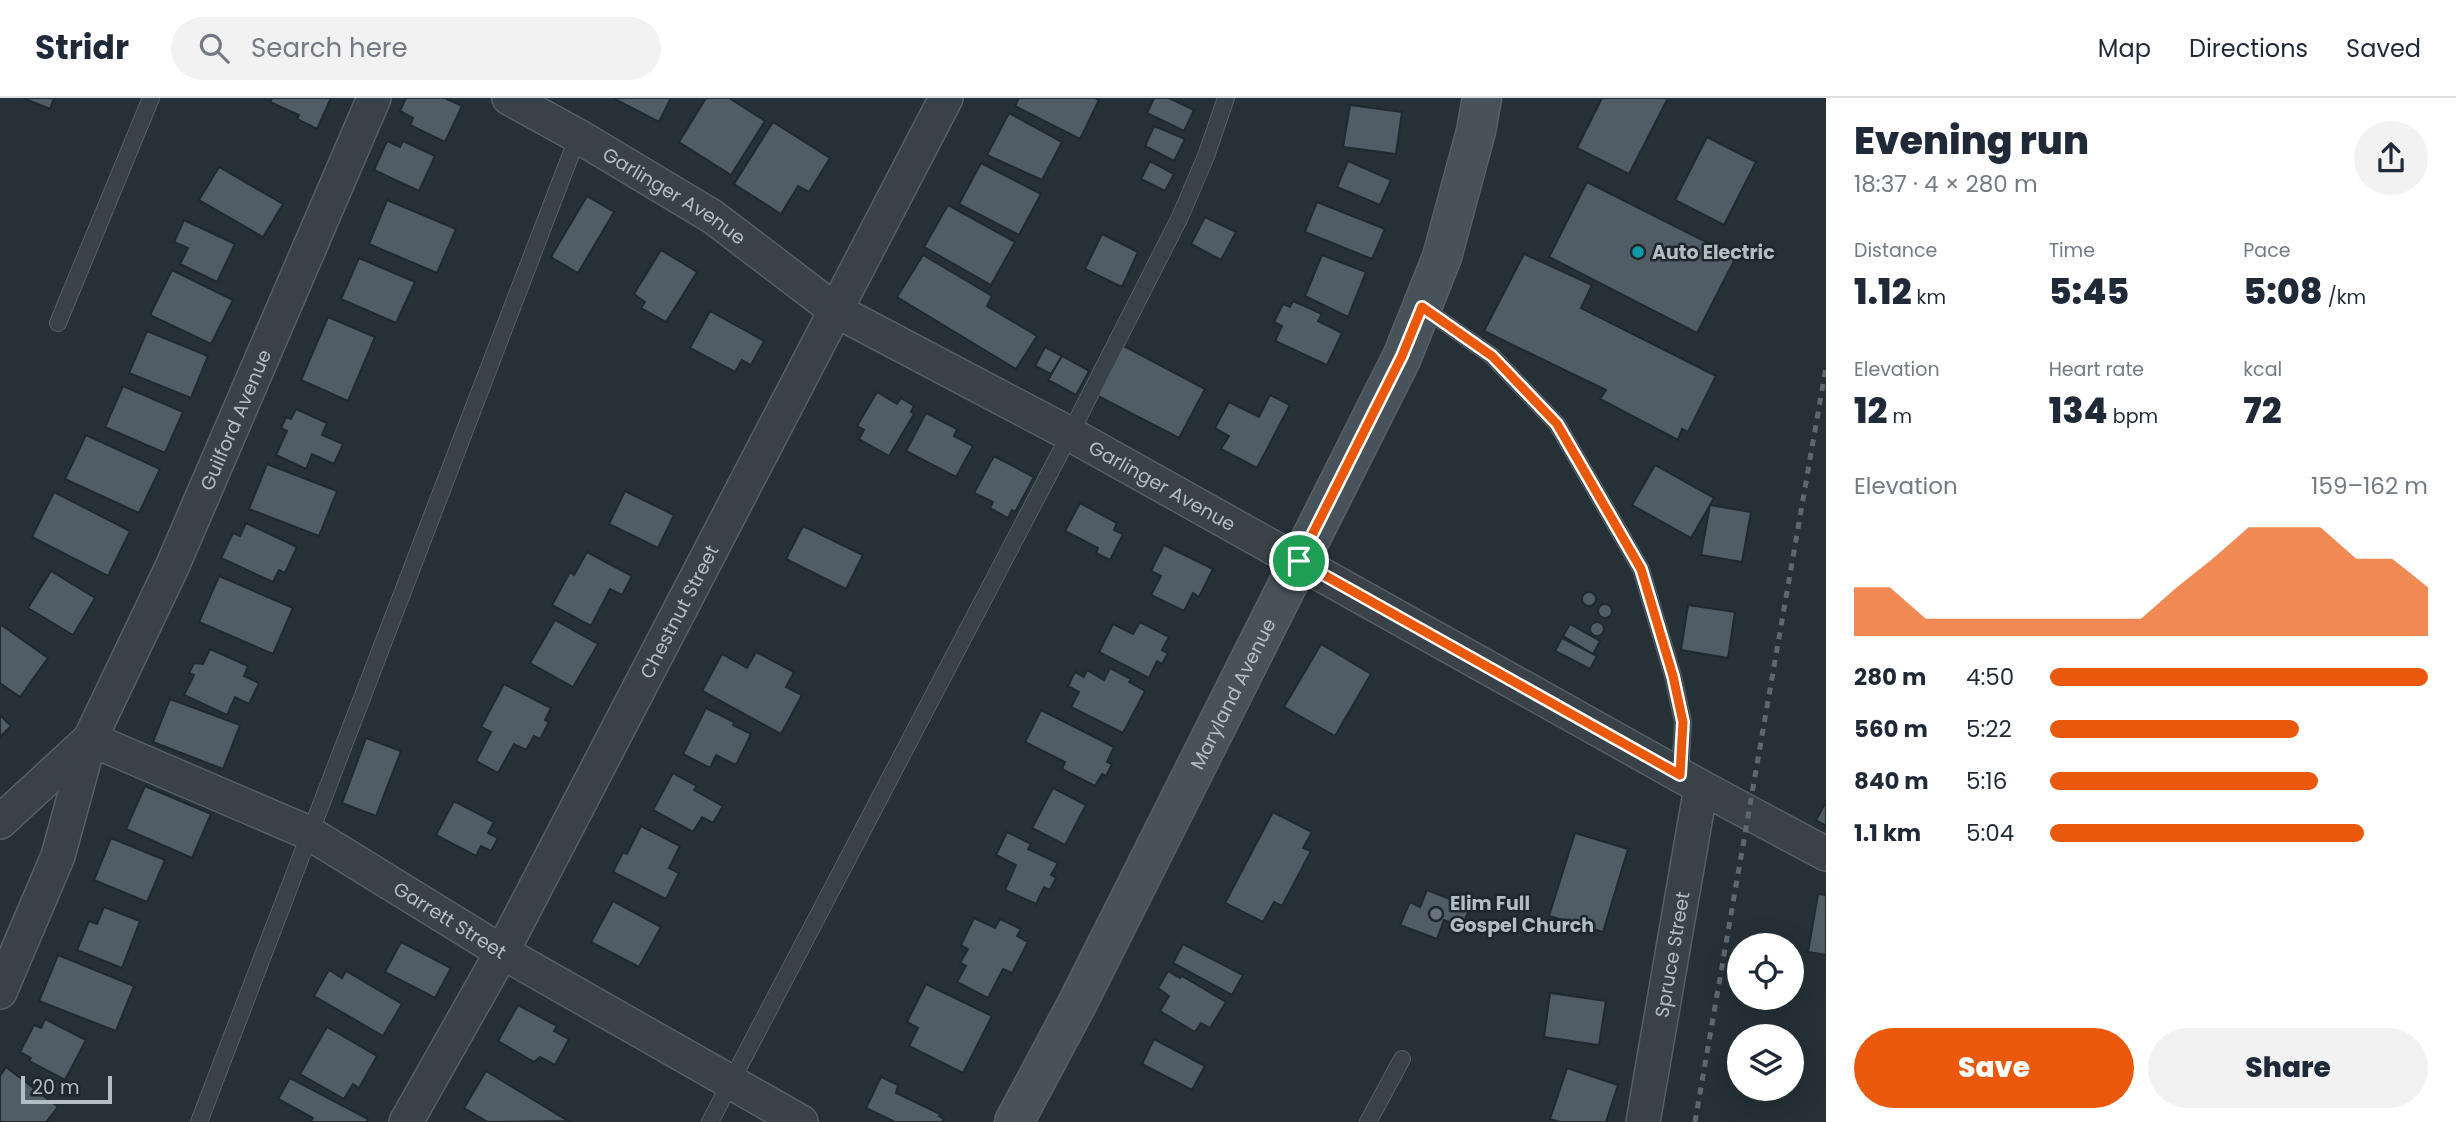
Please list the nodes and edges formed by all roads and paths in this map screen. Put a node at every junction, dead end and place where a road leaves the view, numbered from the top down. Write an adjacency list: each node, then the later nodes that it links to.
1 (151, 98): 10 (lane)
2 (374, 98): 13 (street, Guilford Avenue)
3 (509, 98): 7 (street, Garlinger Avenue)
4 (946, 98): 9 (street, Chestnut Street)
5 (1226, 98): 11 (lane)
6 (1482, 98): 8 (street, Maryland Avenue)
7 (578, 136): 9 (street, Garlinger Avenue); 16 (lane)
8 (1422, 307): 12 (street, Maryland Avenue); 14 (lane)
9 (835, 310): 11 (street, Garlinger Avenue); 18 (street, Chestnut Street)
10 (58, 323)
11 (1070, 434): 12 (street, Garlinger Avenue); 21 (lane)
12 (1299, 561): 14 (street, Garlinger Avenue); 26 (street, Maryland Avenue)
13 (90, 739): 15 (street, Guilford Avenue); 16 (street, Garrett Street); 19 (street, Guilford Avenue)
14 (1691, 781): 17 (street, Garlinger Avenue); 28 (street, Spruce Street)
15 (0, 822)
16 (309, 834): 18 (street, Garrett Street); 22 (lane)
17 (1826, 854)
18 (502, 952): 21 (street, Garrett Street); 23 (street, Chestnut Street)
19 (0, 992)
20 (1402, 1059): 27 (lane)
21 (733, 1083): 24 (lane); 25 (street, Garrett Street)
22 (199, 1122)
23 (406, 1122)
24 (710, 1122)
25 (800, 1122)
26 (1014, 1122)
27 (1368, 1122)
28 (1643, 1122)

